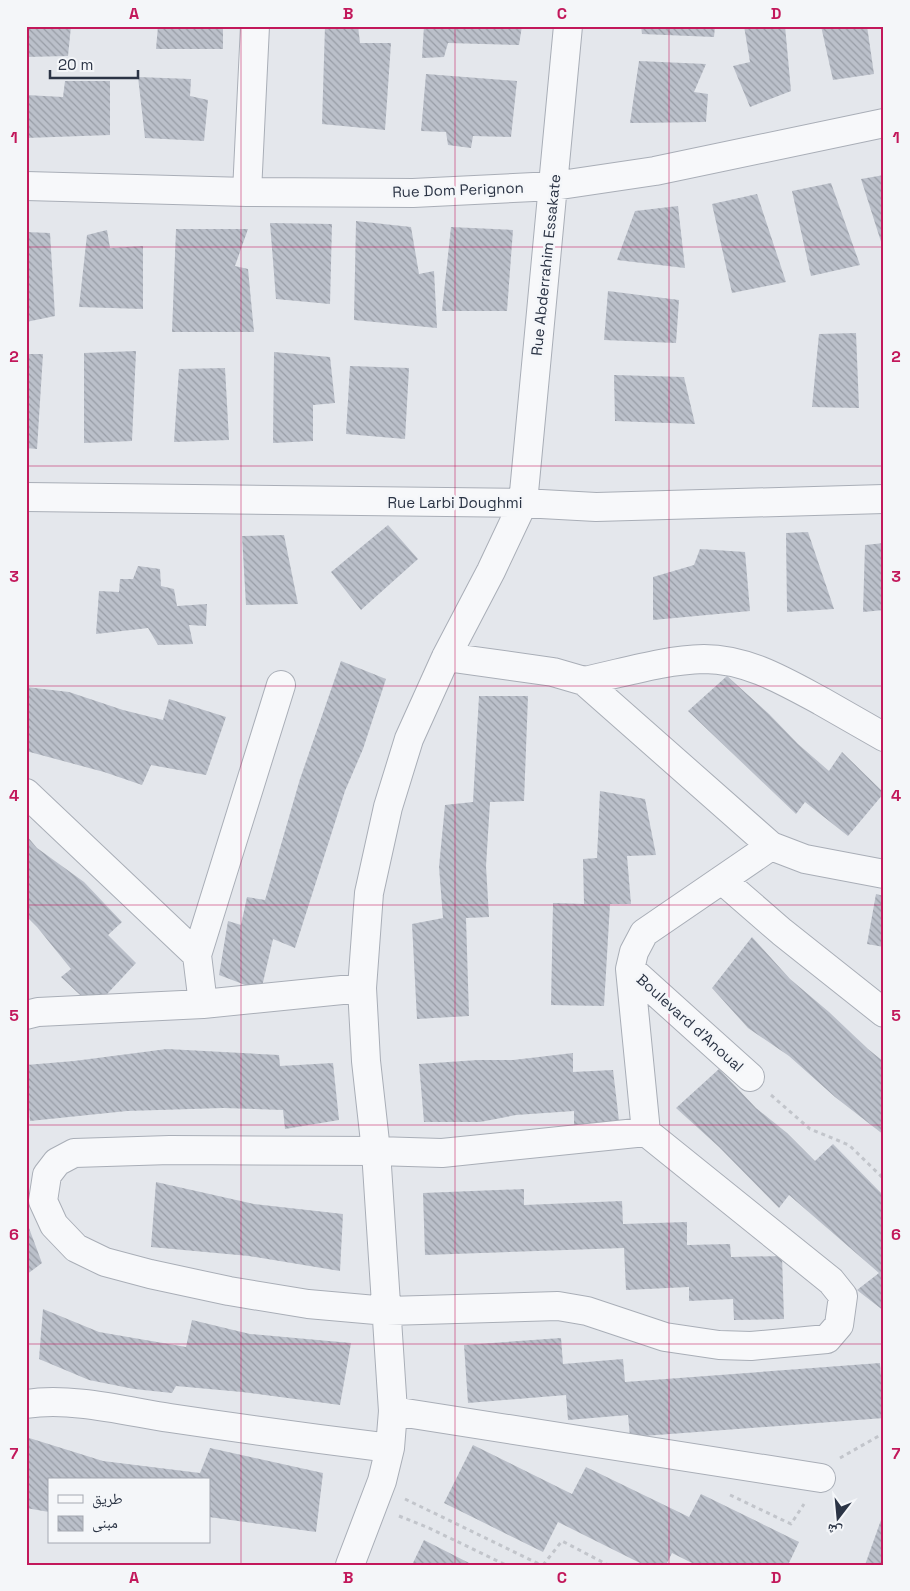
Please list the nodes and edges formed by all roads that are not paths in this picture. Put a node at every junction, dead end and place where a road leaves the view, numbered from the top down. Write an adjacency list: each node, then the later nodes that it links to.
1 (255, 26): 6 (street)
2 (568, 26): 5 (street, Rue Abderrahim Essakate)
3 (884, 123): 5 (street, Rue Dom Perignon)
4 (26, 186): 6 (street, Rue Dom Perignon)
5 (554, 186): 6 (street, Rue Dom Perignon); 9 (street, Rue Abderrahim Essakate)
6 (247, 192)
7 (26, 497): 9 (street, Rue Larbi Doughmi)
8 (884, 499): 9 (street, Rue Larbi Doughmi)
9 (523, 503): 10 (street, Rue Abderrahim Essakate)
10 (446, 657): 11 (street); 20 (street, Rue Abderrahim Essakate)
11 (584, 681): 13 (street); 15 (street)
12 (281, 685): 18 (street)
13 (884, 737)
14 (26, 793): 18 (street)
15 (771, 846): 16 (street); 17 (street)
16 (884, 874)
17 (722, 880): 19 (street); 23 (street)
18 (197, 955): 21 (street)
19 (630, 969): 24 (street, Boulevard d'Anoual); 25 (street)
20 (362, 988): 21 (street); 26 (street, Rue Abderrahim Essakate)
21 (203, 1004): 22 (street)
22 (30, 1008)
23 (884, 1013)
24 (750, 1077)
25 (646, 1132): 26 (street); 27 (street)
26 (376, 1151): 27 (street, Rue Abderrahim Essakate); 27 (street)
27 (387, 1311): 29 (street, Rue Abderrahim Essakate)
28 (26, 1404): 30 (street)
29 (392, 1411): 30 (street, Rue Abderrahim Essakate); 31 (street)
30 (390, 1448): 32 (street, Rue Abderrahim Essakate)
31 (821, 1478)
32 (350, 1565)

